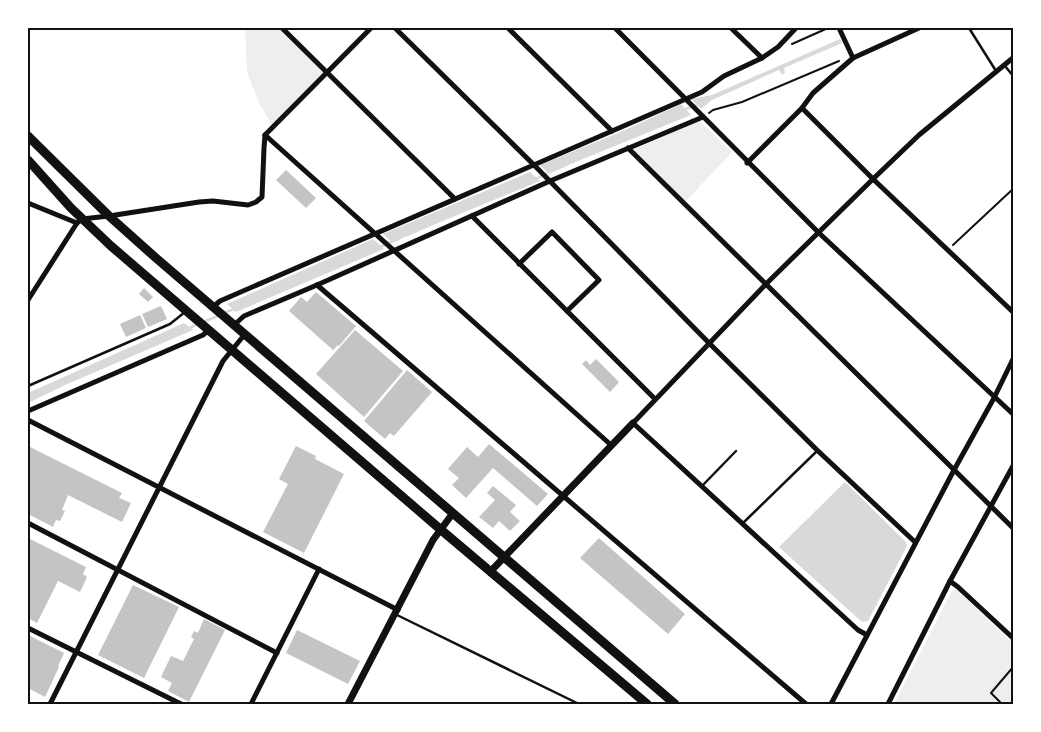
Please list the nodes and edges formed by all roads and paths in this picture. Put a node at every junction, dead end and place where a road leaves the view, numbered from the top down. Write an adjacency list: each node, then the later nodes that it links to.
1 (282, 28): 19 (street)
2 (371, 28): 19 (street)
3 (395, 28): 30 (street)
4 (508, 28): 24 (street)
5 (615, 28): 21 (street)
6 (731, 28): 14 (street)
7 (796, 28): 14 (street)
8 (828, 28): 12 (path)
9 (839, 28): 15 (street)
10 (919, 28): 15 (street)
11 (968, 28): 18 (lane)
12 (787, 46)
13 (1014, 57): 17 (street)
14 (762, 58): 21 (street)
15 (853, 58): 16 (street)
16 (846, 64): 22 (street); 23 (path)
17 (1004, 65): 18 (street); 20 (lane)
18 (996, 71): 31 (street)
19 (328, 72): 25 (street); 34 (street)
20 (1014, 77)
21 (686, 101): 23 (street); 24 (street)
22 (802, 108): 29 (street); 31 (street)
23 (703, 117): 27 (street); 29 (street)
24 (612, 131): 30 (street)
25 (266, 135): 36 (street); 40 (street)
26 (28, 136): 36 (highway)
27 (628, 148): 32 (street); 44 (street)
28 (28, 160): 38 (highway)
29 (747, 163): 39 (street)
30 (535, 166): 32 (street); 34 (street)
31 (873, 179): 39 (street); 42 (street)
32 (549, 180): 37 (street); 54 (street)
33 (1014, 188): 42 (path)
34 (456, 199): 40 (street)
35 (28, 203): 38 (street)
36 (109, 216): 38 (street); 47 (highway)
37 (472, 216): 41 (street); 43 (street)
38 (80, 221): 46 (street); 49 (highway)
39 (818, 233): 44 (street); 58 (street)
40 (378, 235): 41 (street); 47 (street)
41 (394, 249): 45 (street); 64 (street)
42 (948, 250): 50 (street)
43 (519, 264): 48 (street); 48 (street)
44 (766, 284): 54 (street); 68 (street)
45 (317, 285): 51 (street); 71 (street)
46 (28, 300)
47 (214, 307): 51 (highway)
48 (567, 311): 59 (street)
49 (190, 313): 52 (highway); 57 (lane)
50 (1014, 313)
51 (234, 325): 53 (highway)
52 (208, 329): 55 (highway); 60 (street)
53 (245, 334): 55 (street); 73 (highway)
54 (709, 343): 59 (street); 65 (street)
55 (232, 350): 70 (street); 76 (highway)
56 (1014, 357): 58 (street)
57 (28, 386)
58 (994, 398): 61 (street); 68 (street)
59 (655, 399): 63 (street)
60 (28, 411)
61 (1014, 415)
62 (28, 420): 70 (street)
63 (633, 423): 64 (street); 69 (street)
64 (611, 445): 71 (street)
65 (818, 450): 75 (lane); 78 (street)
66 (736, 451): 69 (lane)
67 (1014, 464): 72 (street)
68 (954, 470): 72 (street); 78 (street)
69 (702, 486): 75 (street)
70 (159, 488): 80 (street); 81 (street)
71 (562, 496): 79 (street); 98 (street)
72 (990, 506): 77 (street); 83 (street)
73 (453, 513): 76 (street); 79 (highway)
74 (28, 523): 81 (street)
75 (743, 524): 86 (street)
76 (440, 529): 82 (highway); 84 (street)
77 (1014, 529)
78 (915, 542): 86 (street)
79 (504, 556): 82 (street); 97 (highway)
80 (319, 569): 84 (street); 89 (street)
81 (119, 570): 88 (street); 89 (street)
82 (490, 572): 96 (highway)
83 (950, 582): 87 (street); 100 (street)
84 (397, 612): 94 (street); 95 (lane)
85 (28, 628): 88 (street)
86 (867, 635): 99 (street)
87 (1014, 640)
88 (76, 652): 91 (street); 92 (street)
89 (277, 652): 93 (street)
90 (1014, 666): 101 (path)
91 (50, 704)
92 (181, 704)
93 (251, 704)
94 (348, 704)
95 (579, 704)
96 (647, 704)
97 (674, 704)
98 (806, 704)
99 (830, 704)
100 (888, 704)
101 (1002, 704)

